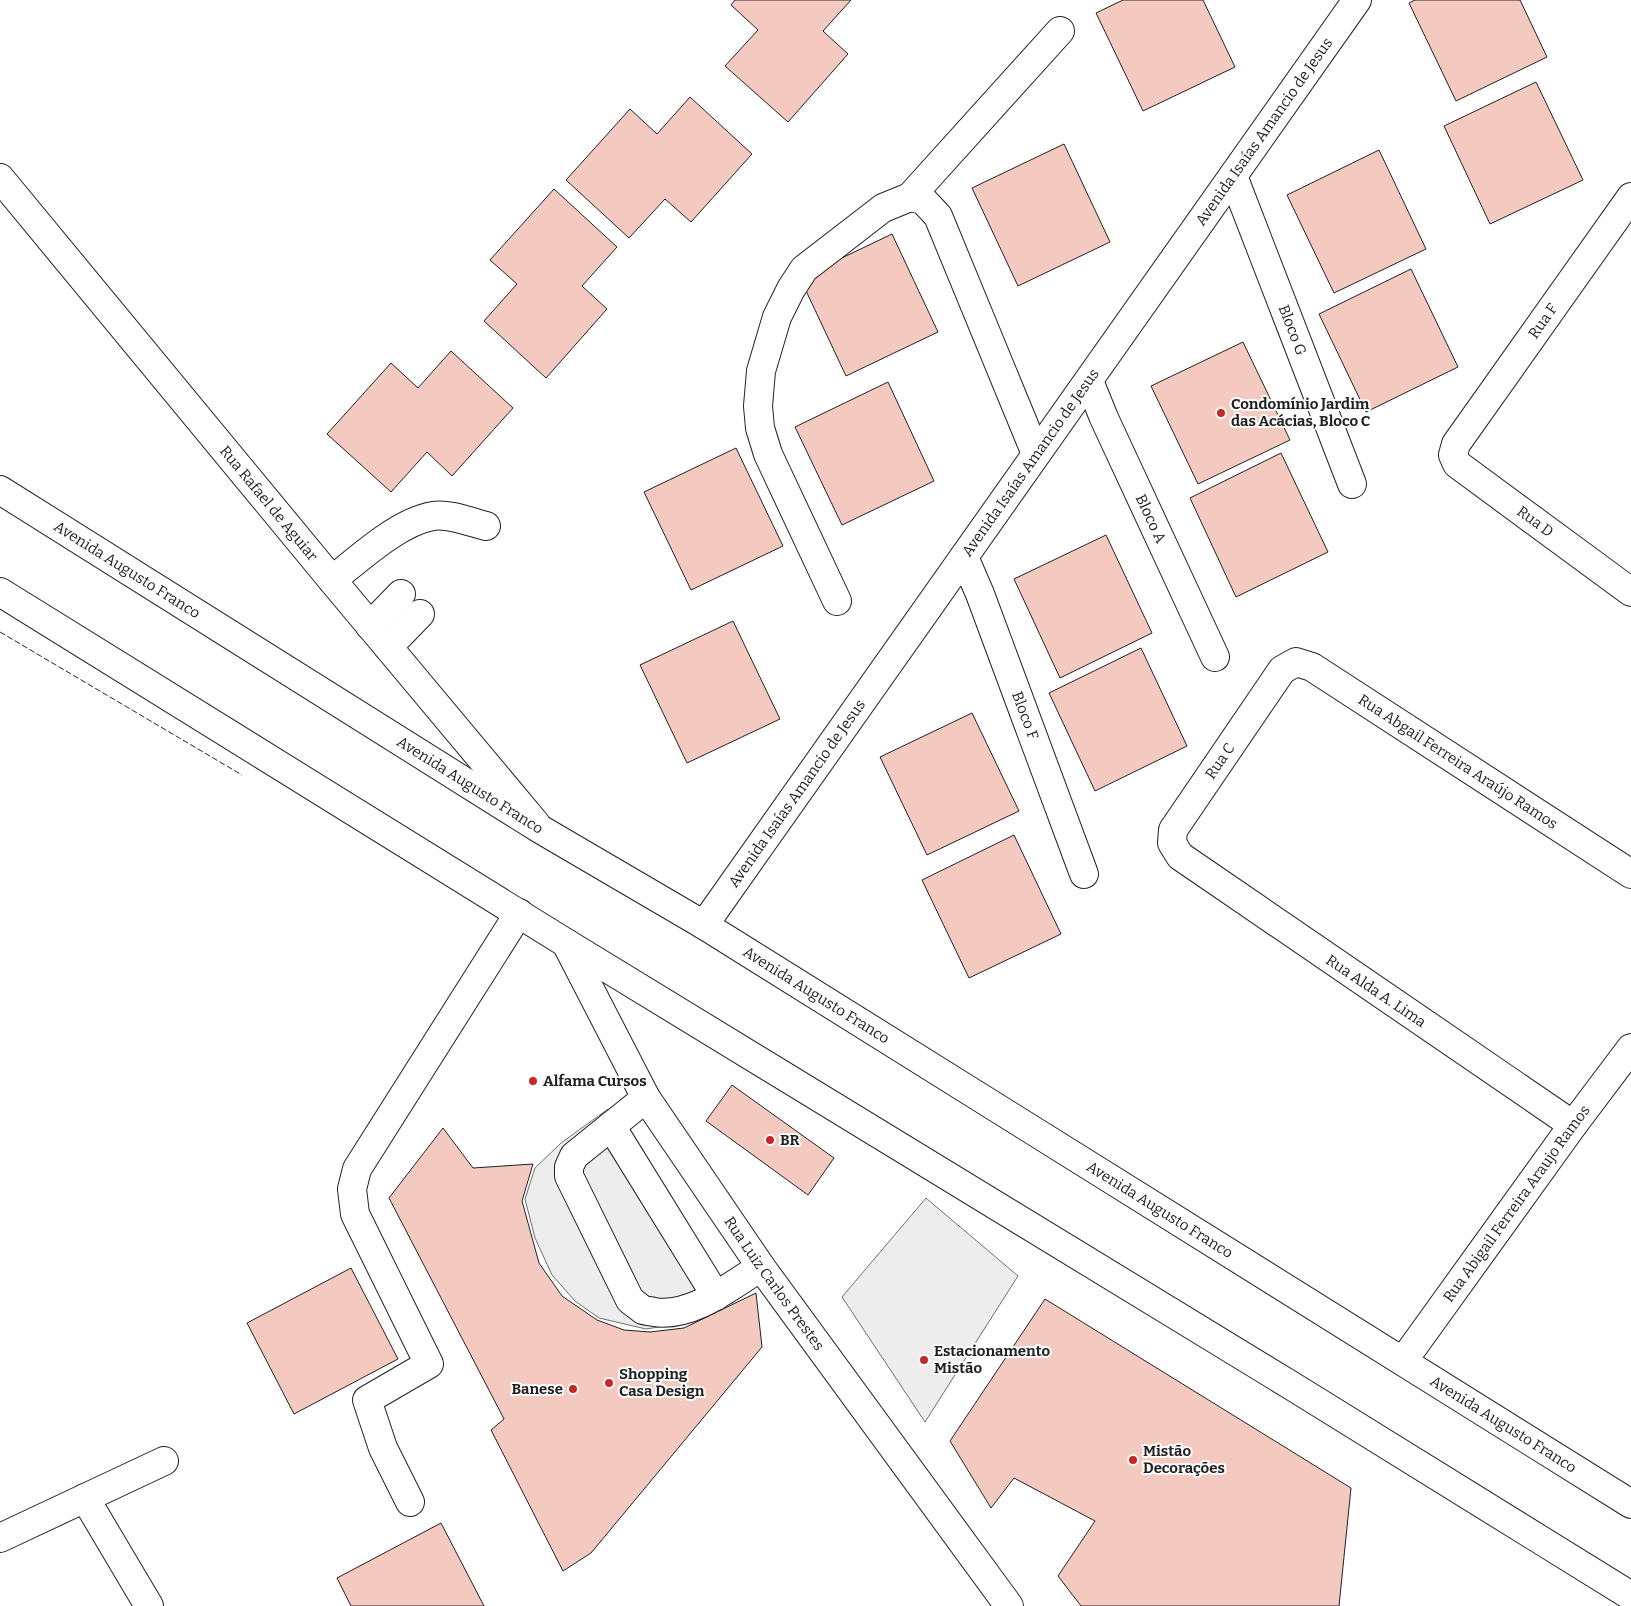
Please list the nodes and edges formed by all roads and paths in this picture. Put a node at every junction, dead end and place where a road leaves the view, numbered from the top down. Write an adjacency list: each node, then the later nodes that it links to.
1 (1357, 0): 3 (street, Avenida Isaías Amancio de Jesus)
2 (1060, 31): 5 (street)
3 (1233, 176): 7 (street, Avenida Isaías Amancio de Jesus); 10 (street, Bloco G)
4 (0, 178): 14 (street, Rua Rafael de Aguiar)
5 (910, 197): 9 (street); 18 (street)
6 (1631, 197): 8 (street, Rua F)
7 (1089, 381): 9 (street, Avenida Isaías Amancio de Jesus); 22 (street, Bloco A)
8 (1456, 444): 16 (street, Rua D)
9 (1036, 454): 13 (street, Avenida Isaías Amancio de Jesus)
10 (1352, 484)
11 (0, 490): 24 (street, Avenida Augusto Franco)
12 (486, 526): 14 (street)
13 (964, 558): 26 (street, Bloco F); 29 (street, Avenida Isaías Amancio de Jesus)
14 (332, 580): 20 (street, Rua Rafael de Aguiar)
15 (0, 592): 28 (street)
16 (1631, 592)
17 (401, 594): 20 (street)
18 (837, 601)
19 (420, 614): 21 (street)
20 (370, 626): 21 (street, Rua Rafael de Aguiar)
21 (388, 647): 24 (street, Rua Rafael de Aguiar)
22 (1216, 657)
23 (1282, 670): 25 (street, Rua C); 27 (street, Rua Abgail Ferreira Araújo Ramos)
24 (540, 829): 29 (street, Avenida Augusto Franco)
25 (1180, 856): 33 (street, Rua Alda A. Lima)
26 (1084, 874)
27 (1631, 874)
28 (519, 913): 30 (street); 40 (street)
29 (704, 925): 37 (street, Avenida Augusto Franco)
30 (566, 943): 32 (street, Rua Luiz Carlos Prestes); 43 (street)
31 (1631, 1048): 33 (street, Rua Abigail Ferreira Araujo Ramos)
32 (646, 1098): 34 (street); 35 (street, Rua Luiz Carlos Prestes)
33 (1573, 1125): 37 (street, Rua Abigail Ferreira Araujo Ramos)
34 (611, 1126): 36 (street); 36 (street)
35 (761, 1267): 36 (street); 45 (street, Rua Luiz Carlos Prestes)
36 (716, 1296)
37 (1404, 1361): 41 (street, Avenida Augusto Franco)
38 (164, 1461): 39 (street)
39 (85, 1498): 42 (street); 44 (street)
40 (410, 1502)
41 (1631, 1504)
42 (0, 1538)
43 (1631, 1596)
44 (149, 1606)
45 (1009, 1606)

